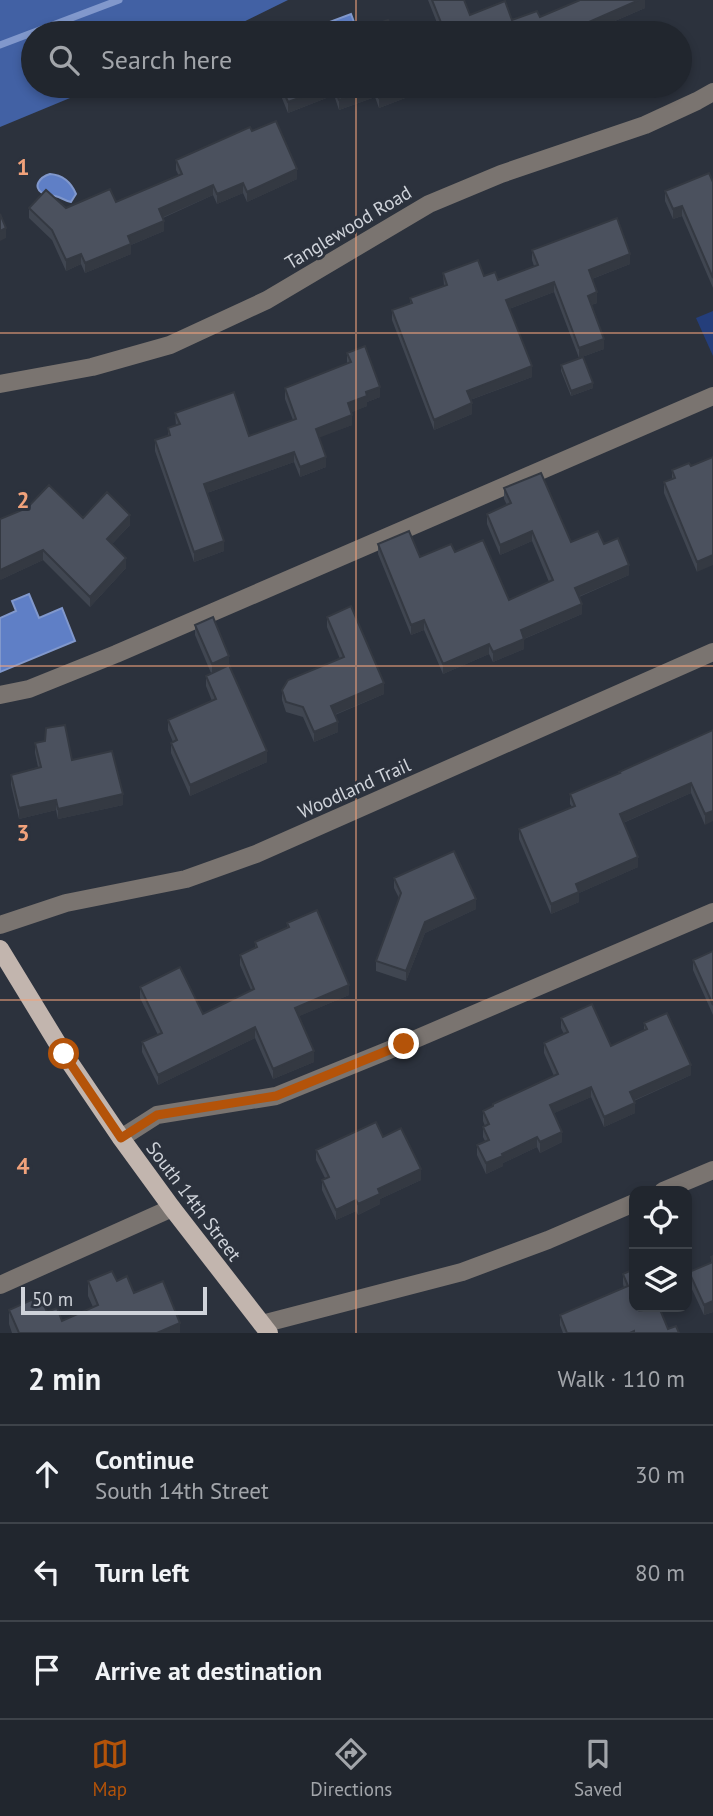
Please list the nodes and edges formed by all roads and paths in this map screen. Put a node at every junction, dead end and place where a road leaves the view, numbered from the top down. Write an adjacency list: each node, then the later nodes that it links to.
1 (713, 92): 2 (street, Tanglewood Road)
2 (0, 384)
3 (713, 396): 5 (street)
4 (713, 652): 7 (street, Woodland Trail)
5 (0, 695)
6 (713, 912): 9 (street)
7 (0, 925)
8 (0, 949): 9 (main road, South 14th Street)
9 (121, 1138): 13 (main road, South 14th Street)
10 (713, 1170): 11 (street)
11 (675, 1186)
12 (629, 1205): 15 (street)
13 (172, 1208): 14 (street); 15 (main road, South 14th Street)
14 (0, 1285)
15 (265, 1328)

